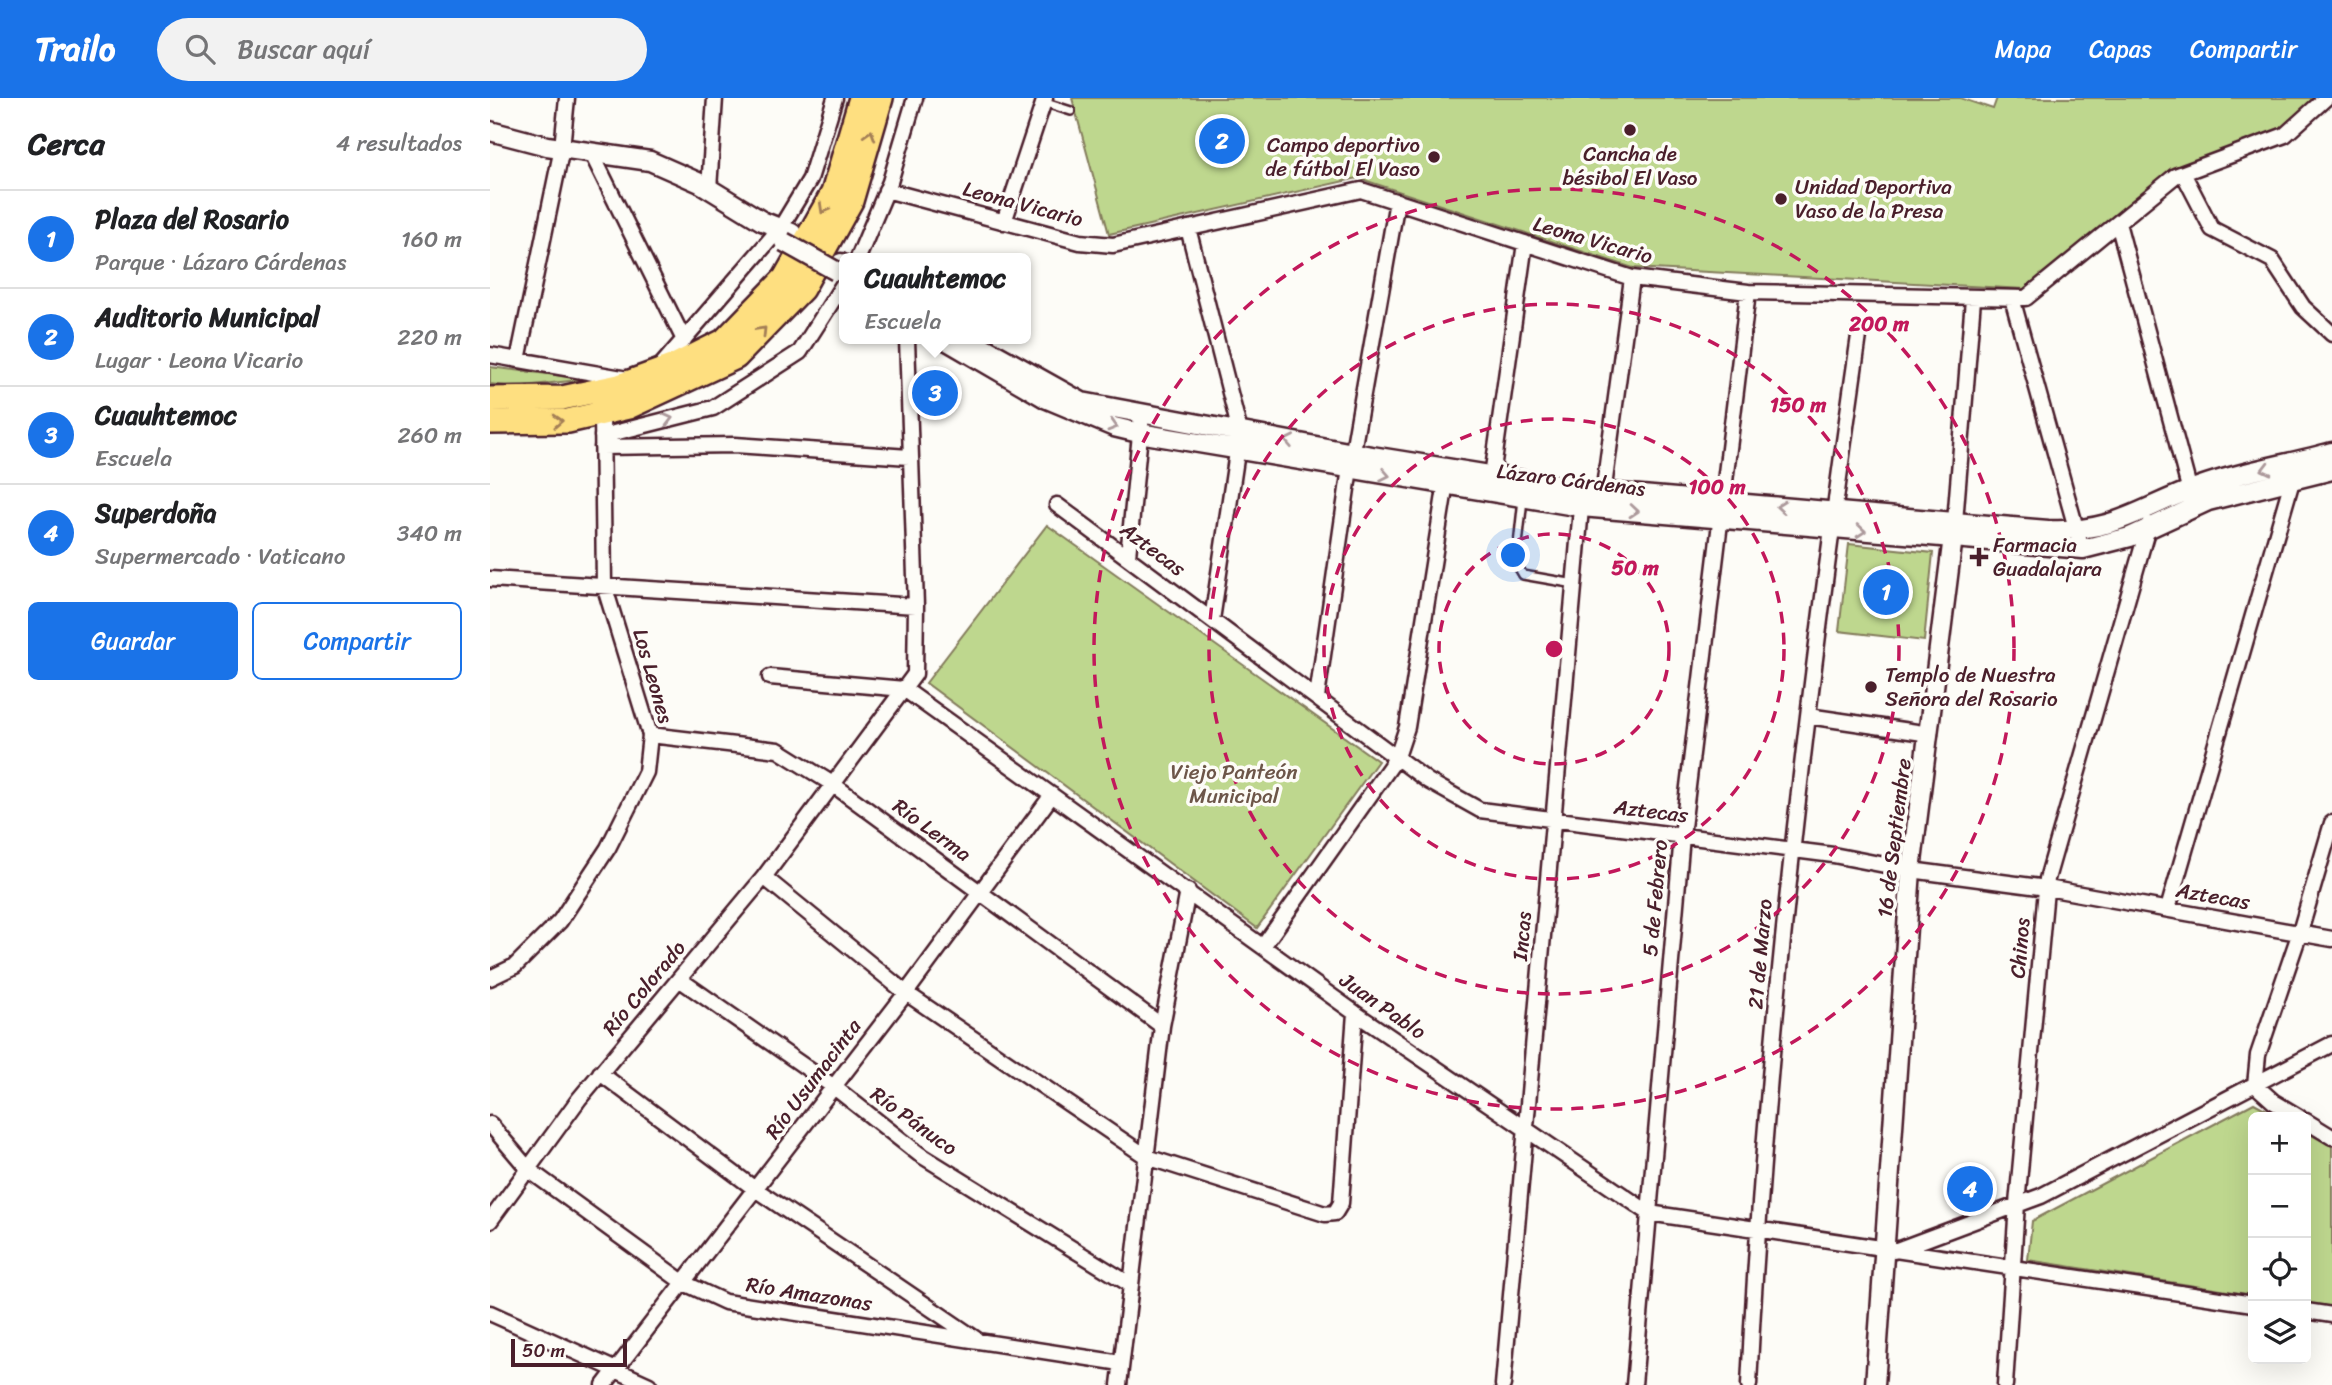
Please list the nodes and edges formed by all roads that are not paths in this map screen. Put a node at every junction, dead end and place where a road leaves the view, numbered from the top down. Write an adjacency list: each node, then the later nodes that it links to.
1 (567, 98): 12 (street)
2 (715, 98): 15 (street)
3 (835, 98): 21 (street)
4 (861, 98): 38 (main road, one-way to 38)
5 (881, 98): 42 (main road, one-way to 5)
6 (915, 98): 16 (street)
7 (1031, 98): 9 (street)
8 (2326, 98): 14 (street, Leona Vicario)
9 (1046, 101): 10 (lane); 18 (street)
10 (1071, 111)
11 (490, 131): 12 (street)
12 (562, 148): 13 (street); 37 (street)
13 (591, 152): 15 (street); 32 (street)
14 (2183, 173): 19 (street, Leona Vicario); 31 (street)
15 (709, 189): 21 (street)
16 (886, 190): 18 (street, Leona Vicario); 23 (street)
17 (1397, 201): 20 (street, Leona Vicario); 22 (street, Leona Vicario); 47 (street)
18 (1004, 222): 20 (street, Leona Vicario)
19 (2118, 223): 28 (street, Leona Vicario); 55 (street)
20 (1188, 228): 44 (street)
21 (783, 234): 24 (street); 32 (street)
22 (1525, 243): 25 (street, Leona Vicario); 50 (street)
23 (853, 253)
24 (839, 266)
25 (1632, 278): 27 (street, Leona Vicario); 56 (street)
26 (839, 280): 42 (street, one-way to 26)
27 (1748, 292): 29 (street, Leona Vicario); 59 (street, 5 de Febrero)
28 (2012, 298): 29 (street, Leona Vicario); 63 (street)
29 (1973, 299): 62 (street, 16 de Septiembre)
30 (1860, 329): 60 (street, 21 de Marzo)
31 (2332, 334)
32 (684, 340): 38 (street)
33 (907, 344): 46 (street, Río Colorado)
34 (953, 344): 43 (street, Lázaro Cárdenas, one-way to 43)
35 (978, 344): 40 (street, Lázaro Cárdenas)
36 (490, 355): 37 (street)
37 (518, 360): 38 (street)
38 (646, 377): 39 (main road)
39 (490, 398)
40 (1142, 414): 43 (street); 44 (street, Lázaro Cárdenas)
41 (490, 422): 42 (main road, one-way to 42)
42 (602, 432): 46 (street); 68 (street, Los Leones)
43 (1139, 433): 44 (street, Lázaro Cárdenas); 65 (street)
44 (1238, 440): 47 (street, Lázaro Cárdenas); 70 (street)
45 (2332, 452): 48 (street, Lázaro Cárdenas)
46 (909, 457): 69 (street, Río Colorado)
47 (1352, 461): 51 (street, Lázaro Cárdenas); 73 (street)
48 (2297, 461): 52 (street); 55 (street, Lázaro Cárdenas, one-way to 55)
49 (2332, 470): 52 (street, Lázaro Cárdenas)
50 (1492, 477): 51 (street, Lázaro Cárdenas); 54 (street, Lázaro Cárdenas)
51 (1447, 478): 53 (street, Lázaro Cárdenas); 77 (street)
52 (2292, 480): 55 (street, Lázaro Cárdenas); 89 (street)
53 (1523, 498): 54 (street, Lázaro Cárdenas); 67 (lane)
54 (1582, 499): 56 (street, Lázaro Cárdenas); 67 (street, Incas)
55 (2192, 499): 58 (street, Lázaro Cárdenas); 61 (street, Lázaro Cárdenas)
56 (1603, 500): 59 (street, Lázaro Cárdenas)
57 (1057, 505): 65 (street, Aztecas)
58 (2150, 509): 61 (street, Chinos); 63 (street, Lázaro Cárdenas)
59 (1720, 510): 60 (street, Lázaro Cárdenas); 82 (street, 5 de Febrero)
60 (1833, 520): 62 (street, Lázaro Cárdenas); 74 (street, 21 de Marzo)
61 (2148, 528): 64 (street, Lázaro Cárdenas); 86 (street, Chinos)
62 (1954, 530): 63 (street, Lázaro Cárdenas); 64 (street, Lázaro Cárdenas); 75 (street, 16 de Septiembre)
63 (2076, 531): 64 (street)
64 (2083, 549)
65 (1128, 555): 70 (street, Aztecas)
66 (490, 579): 68 (street)
67 (1575, 584): 80 (street, Incas)
68 (604, 585): 69 (street); 76 (street, Los Leones)
69 (916, 606): 72 (street, Río Colorado)
70 (1212, 620): 73 (street, Aztecas)
71 (770, 677): 72 (street)
72 (904, 689): 78 (street, Río Colorado); 79 (street, Juan Pablo)
73 (1317, 698): 77 (street, Aztecas)
74 (1808, 716): 75 (street); 83 (street, 21 de Marzo)
75 (1930, 734): 84 (street, 16 de Septiembre)
76 (650, 735): 78 (street, Río Lerma); 93 (street, Los Leones)
77 (1397, 757): 80 (street, Aztecas); 92 (street)
78 (831, 783): 85 (street, Río Colorado); 88 (street, Río Lerma)
79 (1052, 795): 87 (street, Juan Pablo); 88 (street, Río Usumacinta)
80 (1554, 819): 82 (street, Aztecas); 105 (street, Incas)
81 (2332, 823): 90 (street)
82 (1682, 836): 83 (street, Aztecas); 111 (street, 5 de Febrero)
83 (1790, 850): 84 (street, Aztecas); 113 (street, 21 de Marzo)
84 (1911, 870): 86 (street, Aztecas); 114 (street, 16 de Septiembre)
85 (764, 877): 94 (street, Río Colorado); 95 (street)
86 (2047, 888): 89 (street, Aztecas); 110 (street, Chinos)
87 (1188, 891): 92 (street, Juan Pablo); 97 (street)
88 (982, 892): 95 (street, Río Usumacinta); 97 (street, Río Lerma)
89 (2168, 909): 90 (street, Aztecas)
90 (2300, 932): 91 (street, Aztecas); 100 (street)
91 (2332, 939)
92 (1264, 945): 96 (street, Juan Pablo)
93 (490, 978)
94 (679, 979): 99 (street, Río Colorado); 101 (street, Río Pánuco)
95 (905, 993): 101 (street, Río Usumacinta); 107 (street)
96 (1355, 1013): 105 (street, Juan Pablo); 107 (street)
97 (1162, 1026): 107 (street)
98 (2332, 1045): 100 (street)
99 (600, 1073): 108 (street, Río Colorado); 109 (street)
100 (2255, 1085): 102 (street); 110 (street)
101 (834, 1087): 109 (street, Río Usumacinta); 117 (street, Río Pánuco)
102 (2291, 1112)
103 (490, 1124): 108 (street, Río Amazonas)
104 (2311, 1124): 106 (street)
105 (1526, 1130): 111 (street, Juan Pablo); 128 (street, Incas)
106 (2332, 1137)
107 (1147, 1157): 117 (street)
108 (529, 1170): 112 (street, Río Colorado); 116 (street, Río Amazonas)
109 (755, 1189): 116 (street, Río Usumacinta); 122 (street)
110 (2017, 1205): 114 (street); 115 (street, Chinos)
111 (1649, 1213): 113 (street, Juan Pablo); 129 (street, 5 de Febrero)
112 (490, 1221)
113 (1756, 1231): 114 (street, Juan Pablo); 130 (street, 21 de Marzo)
114 (1888, 1251): 115 (street, Juan Pablo); 131 (street, 16 de Septiembre)
115 (2013, 1267): 118 (street, Juan Pablo); 132 (street, Chinos)
116 (684, 1283): 122 (street, Río Amazonas); 124 (street, Río Usumacinta)
117 (1131, 1285): 123 (street)
118 (2248, 1303)
119 (2311, 1312): 121 (street)
120 (490, 1313): 124 (street)
121 (2332, 1315)
122 (982, 1343): 123 (street, Río Amazonas)
123 (1121, 1363): 127 (street)
124 (615, 1371): 125 (street, Río Usumacinta); 126 (street)
125 (604, 1385)
126 (649, 1385)
127 (1119, 1385)
128 (1503, 1385)
129 (1634, 1385)
130 (1749, 1385)
131 (1875, 1385)
132 (2005, 1385)

